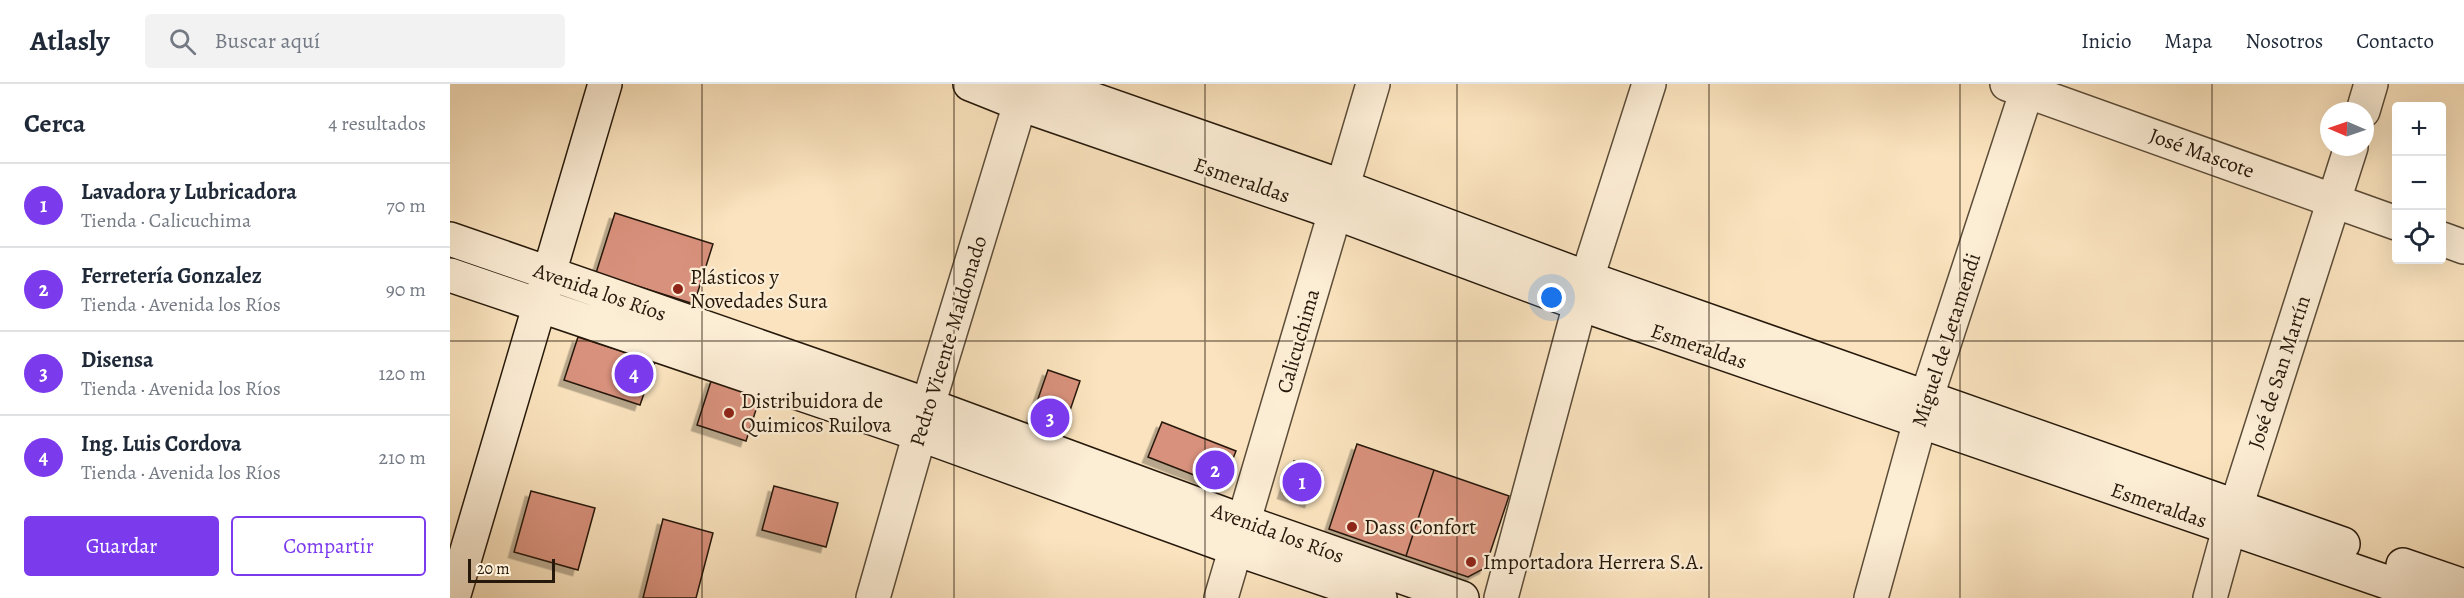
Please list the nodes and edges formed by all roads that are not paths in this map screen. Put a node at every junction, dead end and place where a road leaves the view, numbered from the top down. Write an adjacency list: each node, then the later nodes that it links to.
1 (605, 84): 18 (main road)
2 (970, 84): 8 (main road, Esmeraldas)
3 (1049, 84): 11 (main road, Esmeraldas)
4 (1373, 84): 11 (main road, Calicuchima)
5 (1649, 84): 19 (main road)
6 (2371, 84): 9 (main road)
7 (2020, 86): 12 (main road, José Mascote); 21 (main road, Miguel de Letamendi)
8 (1023, 94): 11 (main road, Esmeraldas); 22 (main road, Pedro Vicente Maldonado)
9 (2366, 102)
10 (2348, 156): 12 (main road, José de San Martín)
11 (1340, 200): 19 (main road, Esmeraldas); 24 (main road, Calicuchima)
12 (2334, 201): 13 (main road, José Mascote); 23 (main road, José de San Martín)
13 (2392, 221)
14 (450, 239): 18 (main road, Avenida los Ríos)
15 (2446, 240): 16 (main road)
16 (2464, 247)
17 (450, 275): 20 (main road, Avenida los Ríos)
18 (550, 275): 20 (main road); 22 (main road, Avenida los Ríos)
19 (1583, 291): 21 (main road, Esmeraldas); 31 (main road)
20 (541, 307): 22 (main road, Avenida los Ríos); 26 (main road)
21 (1923, 409): 23 (main road, Esmeraldas); 32 (main road, Miguel de Letamendi)
22 (924, 419): 24 (main road, Avenida los Ríos); 27 (main road, Pedro Vicente Maldonado)
23 (2233, 518): 25 (main road, Esmeraldas); 33 (main road, José de San Martín); 34 (main road, Esmeraldas)
24 (1241, 536): 28 (main road, Calicuchima); 29 (main road, Avenida los Ríos); 30 (main road, Avenida los Ríos)
25 (2464, 586)
26 (453, 598)
27 (873, 598)
28 (1221, 598)
29 (1380, 598)
30 (1462, 598)
31 (1501, 598)
32 (1871, 598)
33 (2210, 598)
34 (2433, 598)

